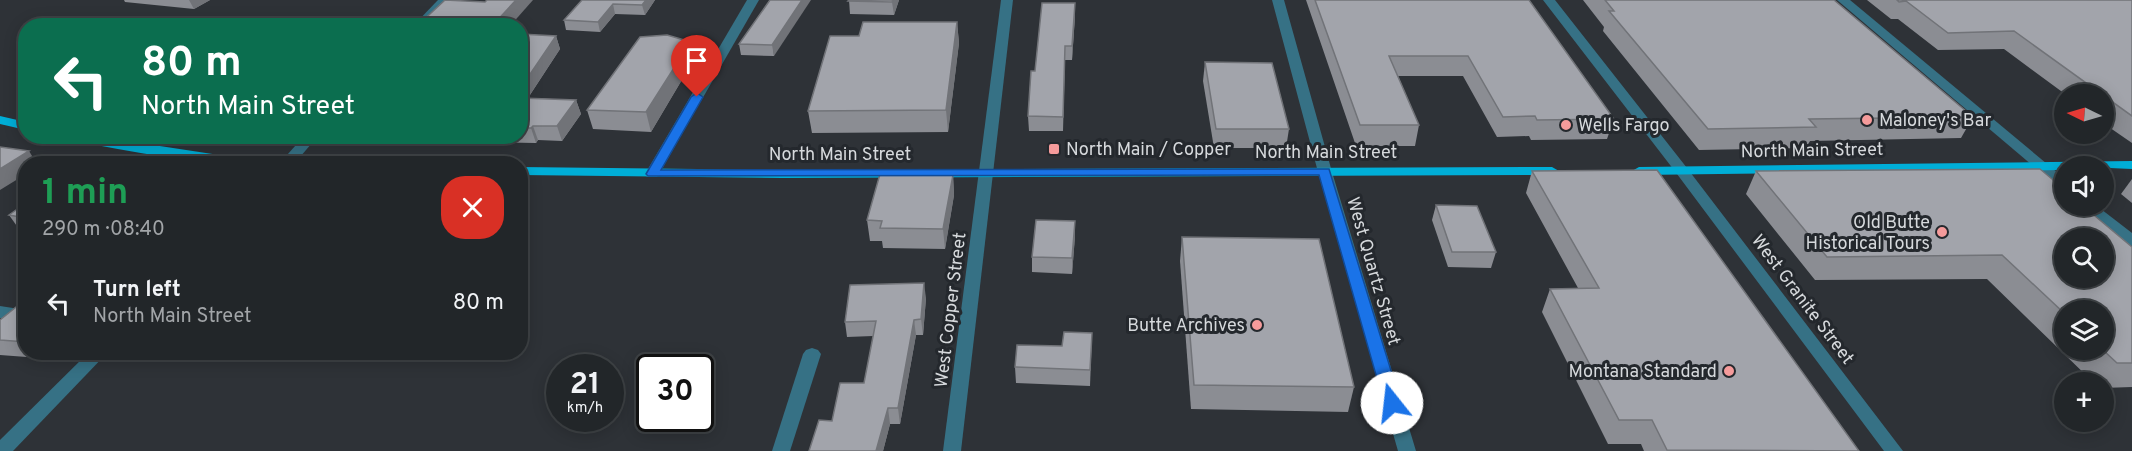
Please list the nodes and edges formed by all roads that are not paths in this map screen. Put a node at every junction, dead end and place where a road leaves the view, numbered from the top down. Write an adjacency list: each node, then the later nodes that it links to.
1 (444, 0): 7 (street)
2 (753, 0): 22 (street)
3 (1007, 0): 21 (street, West Copper Street)
4 (1278, 0): 20 (street, West Quartz Street)
5 (1550, 0): 19 (street, West Granite Street)
6 (1844, 0): 15 (street)
7 (427, 18)
8 (0, 120): 9 (main road)
9 (18, 124)
10 (115, 144): 12 (main road)
11 (305, 144): 13 (street)
12 (194, 156)
13 (293, 156)
14 (2132, 165): 15 (main road, North Main Street)
15 (2042, 166): 19 (main road, North Main Street); 23 (street)
16 (528, 171): 22 (main road, North Main Street)
17 (1569, 171): 20 (main road, North Main Street)
18 (1626, 171): 19 (main road, North Main Street)
19 (1682, 171): 34 (street, West Granite Street)
20 (1325, 172): 21 (main road, North Main Street); 33 (street, West Quartz Street)
21 (987, 173): 22 (main road, North Main Street); 32 (street, West Copper Street)
22 (652, 174)
23 (2054, 176)
24 (2101, 216): 25 (street)
25 (2132, 241)
26 (0, 312): 27 (street)
27 (18, 315)
28 (812, 354): 31 (street)
29 (92, 360): 30 (street)
30 (1, 451)
31 (781, 451)
32 (952, 451)
33 (1407, 451)
34 (1894, 451)

